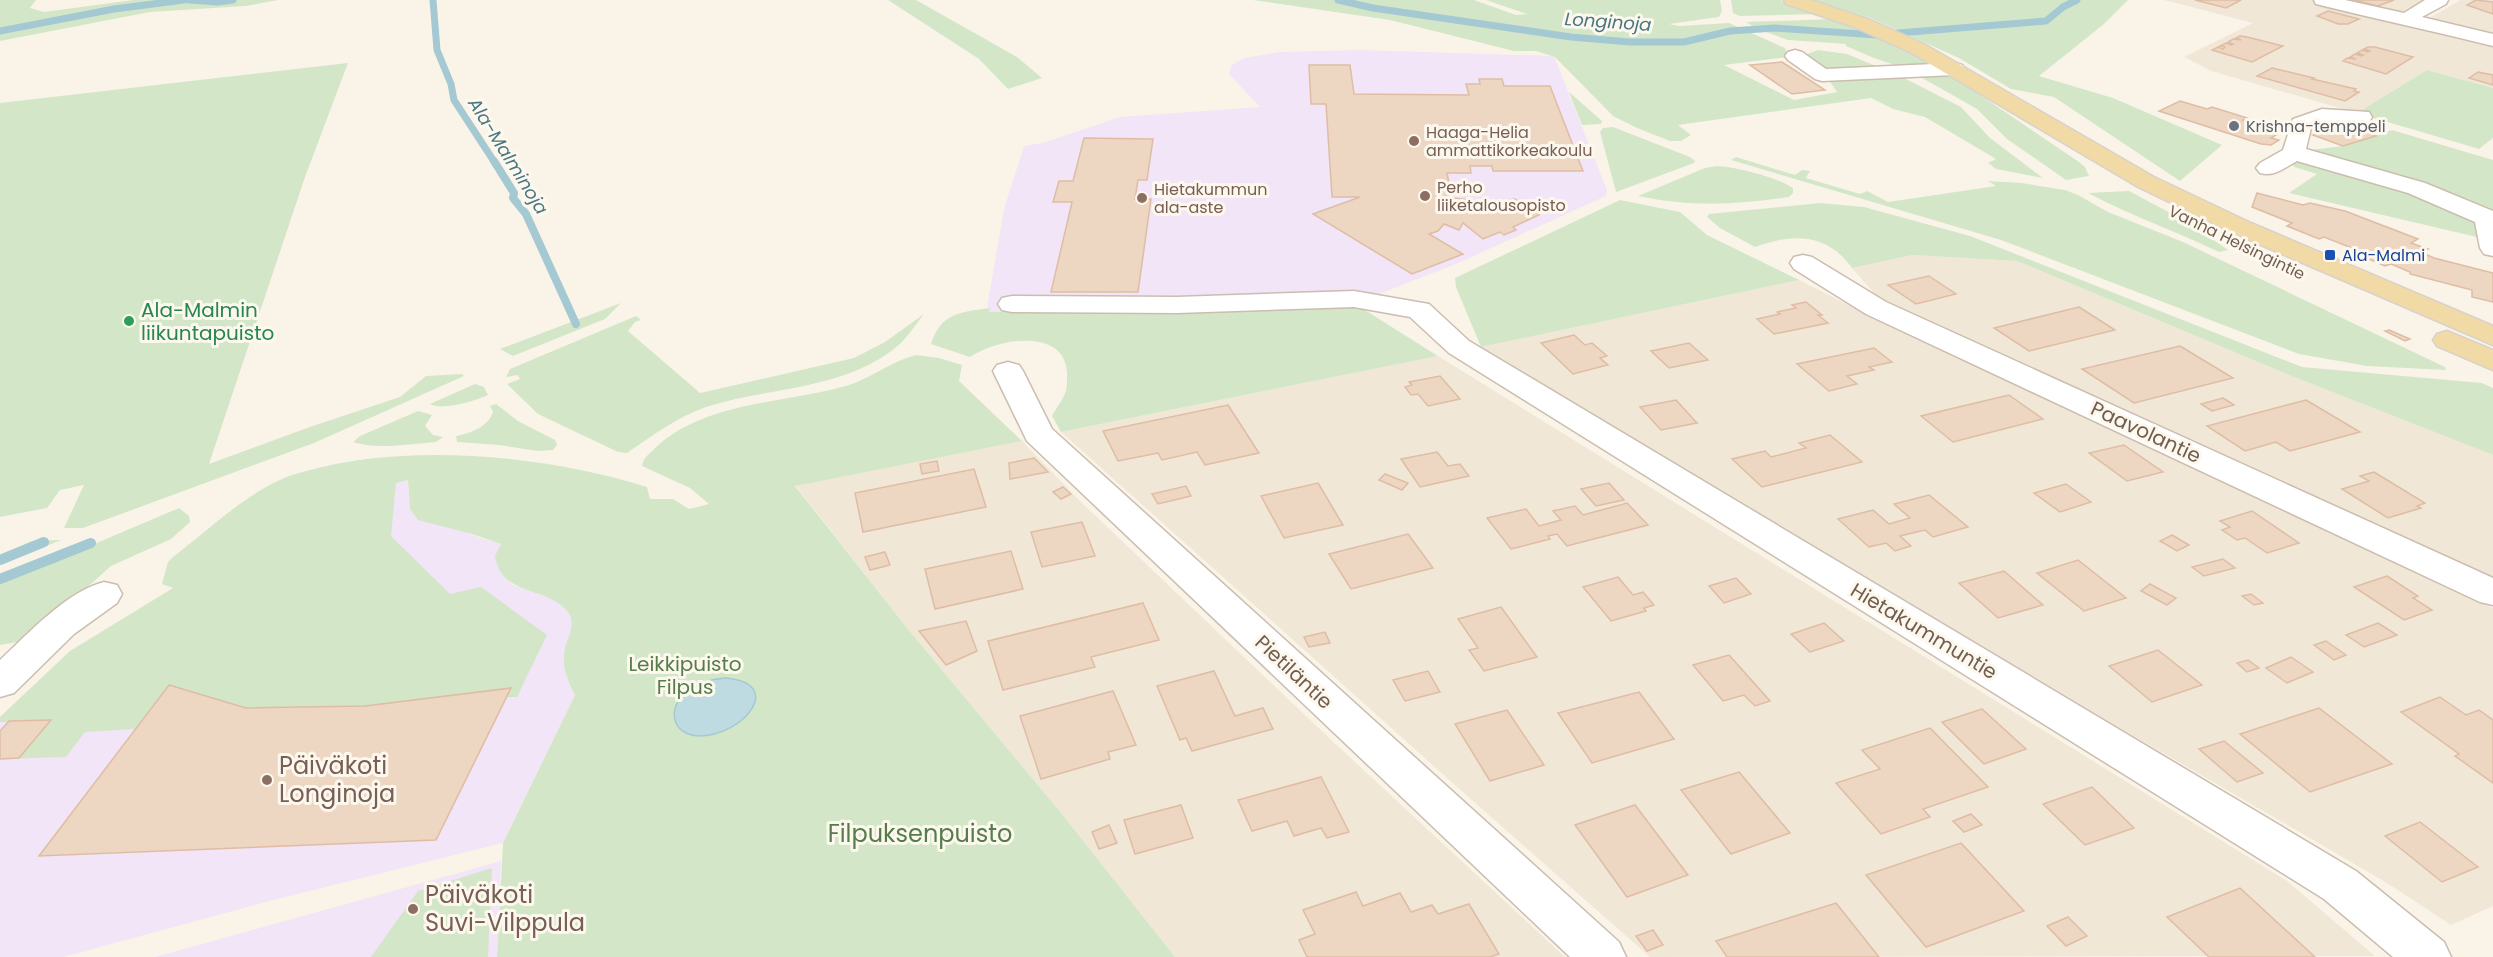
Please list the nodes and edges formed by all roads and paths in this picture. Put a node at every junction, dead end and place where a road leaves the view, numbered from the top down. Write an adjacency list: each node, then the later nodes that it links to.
1 (1793, 0): 7 (main road, Vanha Helsingintie)
2 (2323, 0): 4 (street)
3 (2439, 0): 4 (street)
4 (2412, 20): 5 (street)
5 (2493, 40)
6 (1795, 56): 7 (street)
7 (1955, 69): 8 (main road, Vanha Helsingintie)
8 (1996, 96): 16 (main road, Vanha Helsingintie); 17 (main road, Vanha Helsingintie)
9 (2361, 117): 10 (street)
10 (2294, 153): 11 (street); 12 (street)
11 (2268, 168)
12 (2490, 219): 13 (street)
13 (2493, 248)
14 (1803, 263): 19 (street, Paavolantie)
15 (1012, 304): 23 (street, Hietakummuntie)
16 (2493, 336)
17 (2493, 361)
18 (1008, 371): 22 (street, Pietiläntie)
19 (2493, 593)
20 (104, 594): 21 (street)
21 (0, 682)
22 (1602, 957)
23 (2427, 957)

